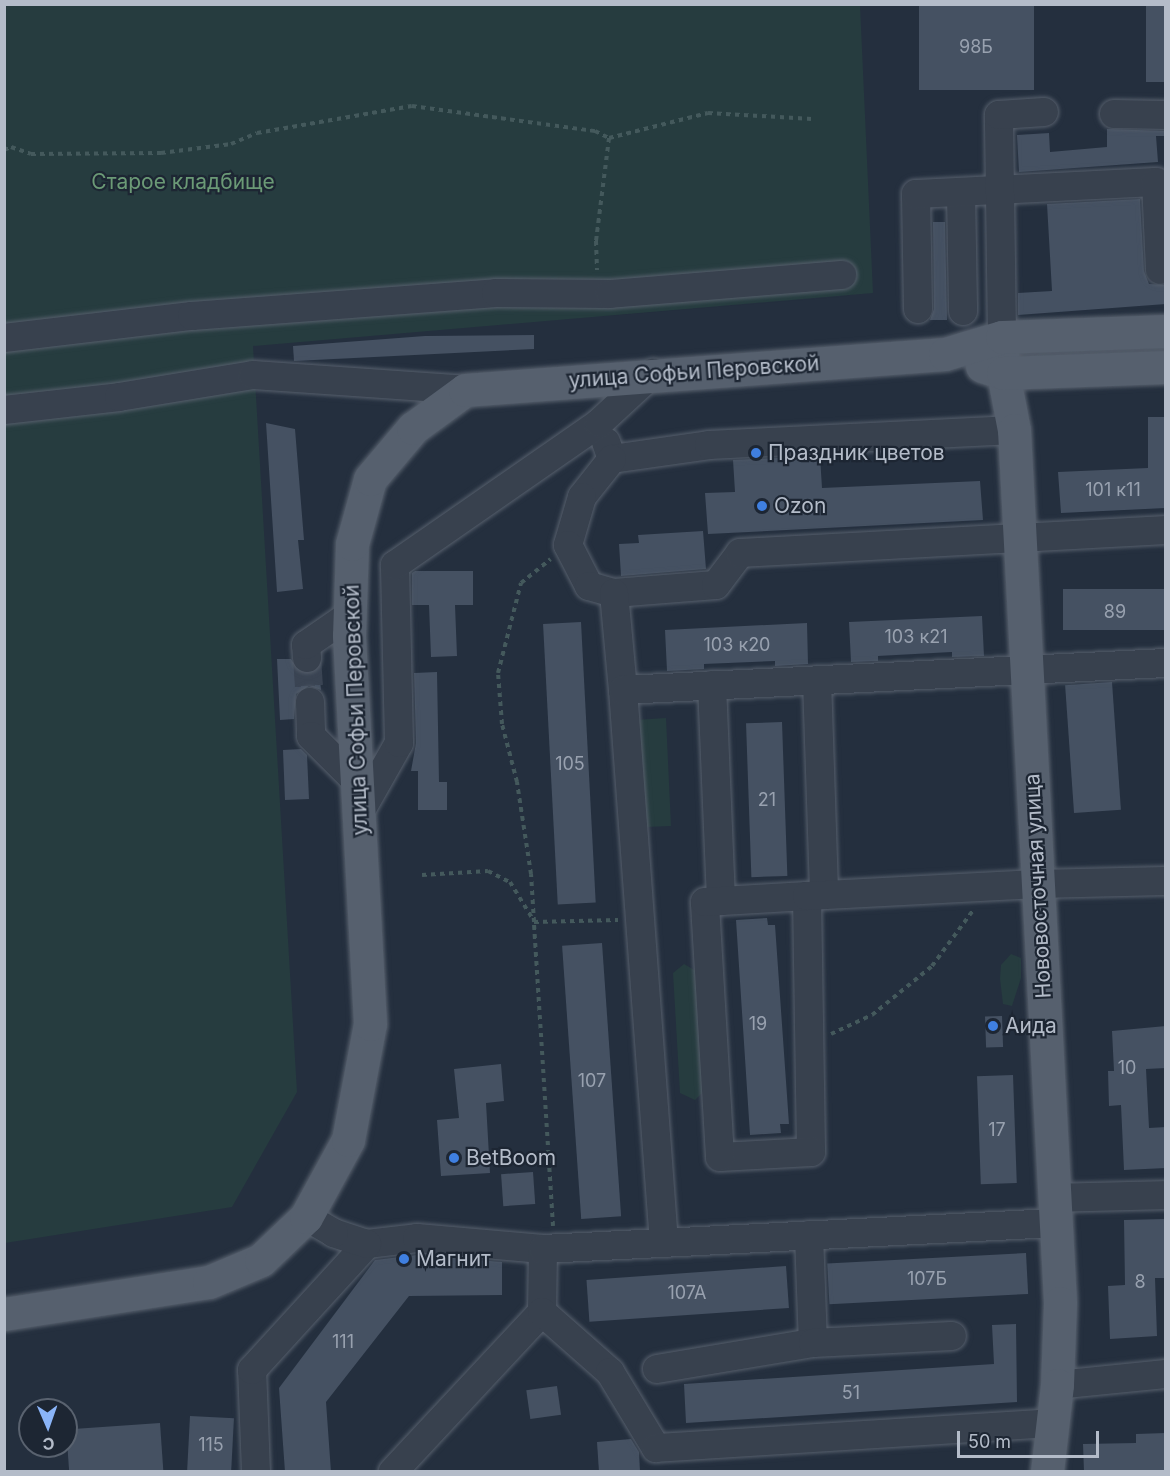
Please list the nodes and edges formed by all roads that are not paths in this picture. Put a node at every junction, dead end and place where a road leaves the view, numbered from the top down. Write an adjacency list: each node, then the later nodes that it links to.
1 (1044, 112): 4 (street)
2 (1114, 114): 3 (street)
3 (1166, 115)
4 (999, 191): 5 (street); 6 (street); 11 (street)
5 (961, 192): 8 (street); 9 (street)
6 (1160, 270)
7 (842, 275): 12 (street)
8 (918, 309)
9 (963, 311)
10 (1166, 331): 11 (main road, улица Софьи Перовской)
11 (1002, 337): 13 (main road, улица Софьи Перовской); 16 (main road, Нововосточная улица)
12 (4, 338)
13 (945, 354): 15 (main road, улица Софьи Перовской); 16 (main road, улица Софьи Перовской)
14 (1166, 367): 16 (main road, улица Софьи Перовской)
15 (653, 373): 17 (main road, улица Софьи Перовской); 19 (street)
16 (1003, 373): 20 (main road, Нововосточная улица)
17 (465, 390): 18 (street); 25 (main road, улица Софьи Перовской)
18 (4, 410)
19 (599, 423): 21 (street); 33 (street)
20 (1014, 430): 21 (street); 23 (main road, Нововосточная улица)
21 (612, 459): 24 (street)
22 (1166, 530): 23 (street)
23 (1019, 536): 24 (street); 28 (main road, Нововосточная улица)
24 (614, 593): 31 (street)
25 (348, 616): 26 (street); 33 (main road, улица Софьи Перовской)
26 (307, 658)
27 (1166, 663): 28 (street)
28 (1027, 669): 29 (street); 35 (main road, Нововосточная улица)
29 (817, 680): 30 (street); 36 (street)
30 (712, 685): 31 (street); 37 (street)
31 (623, 690): 42 (street)
32 (310, 702): 33 (street)
33 (359, 797): 40 (main road, улица Софьи Перовской)
34 (1166, 881): 35 (street)
35 (1037, 884): 36 (street); 39 (main road, Нововосточная улица)
36 (815, 896): 37 (street); 37 (street)
37 (721, 901)
38 (1166, 1195): 39 (street)
39 (1055, 1210): 41 (street); 51 (main road, Нововосточная улица)
40 (306, 1217): 43 (street); 46 (main road, улица Софьи Перовской)
41 (808, 1236): 42 (street); 48 (street)
42 (664, 1243): 44 (street)
43 (367, 1244): 44 (street); 54 (street)
44 (549, 1249): 45 (street)
45 (542, 1312): 53 (street); 55 (street)
46 (4, 1314)
47 (952, 1336): 48 (street)
48 (813, 1343): 49 (street)
49 (657, 1369)
50 (1166, 1374): 51 (street)
51 (1057, 1384): 52 (main road, Нововосточная улица)
52 (1053, 1424): 53 (street); 56 (main road, Нововосточная улица)
53 (658, 1460)
54 (256, 1472)
55 (393, 1472)
56 (1047, 1472)

